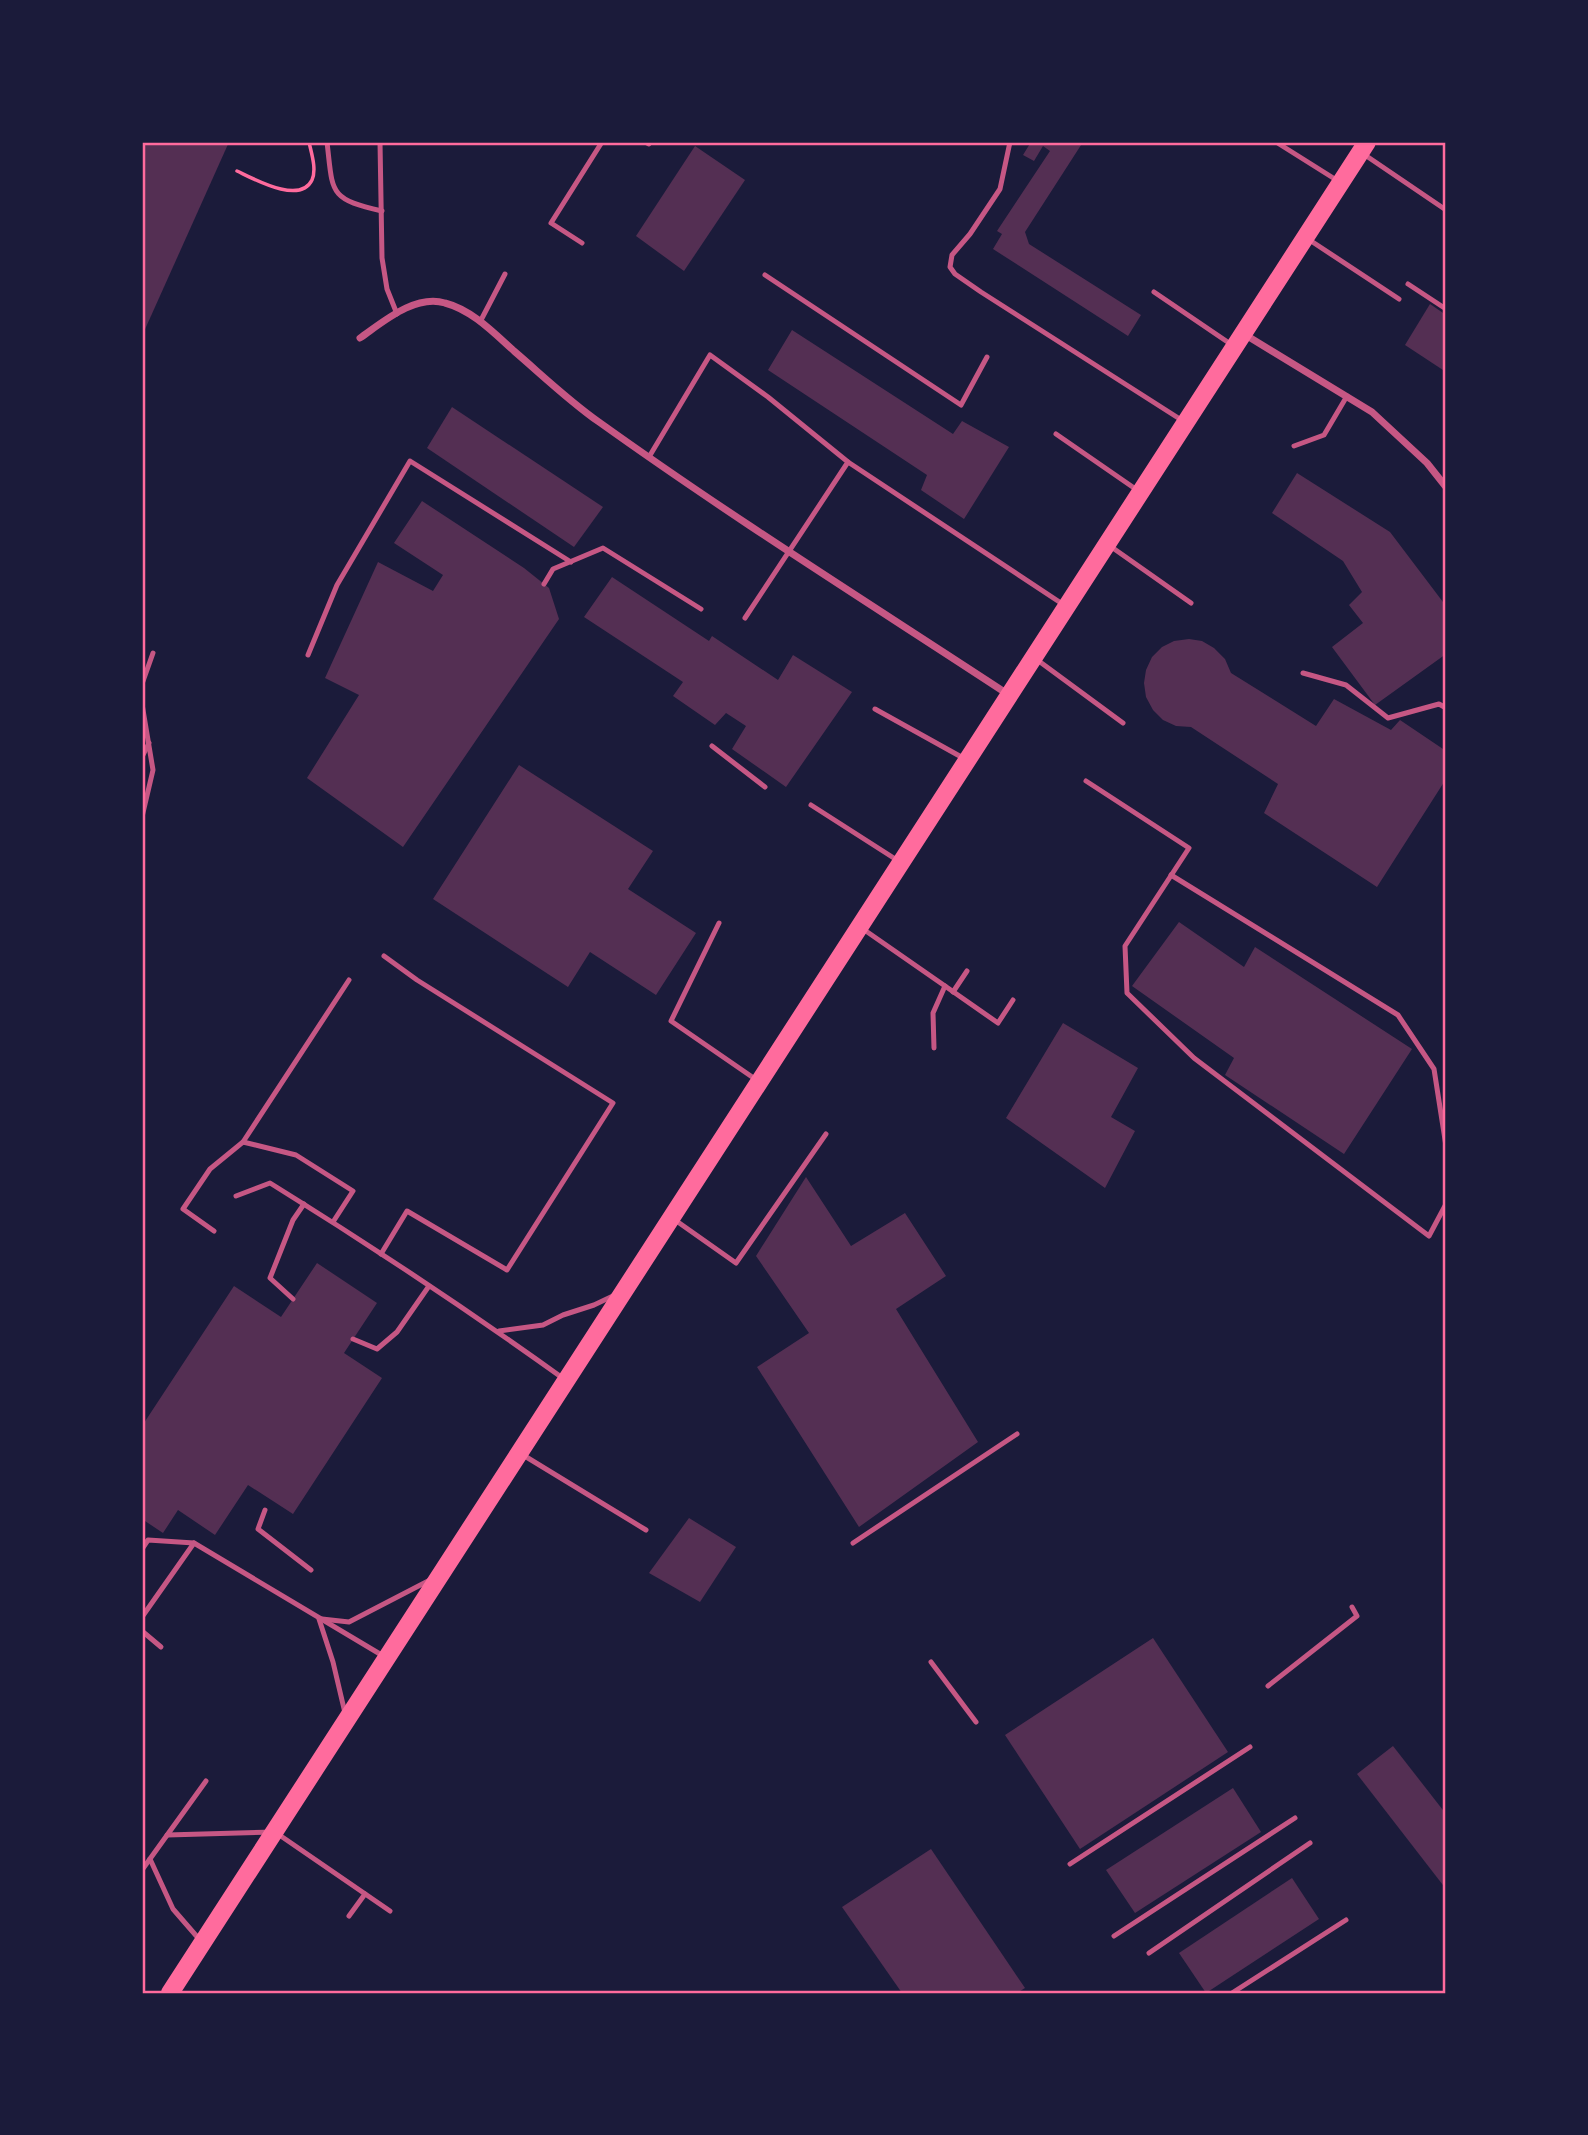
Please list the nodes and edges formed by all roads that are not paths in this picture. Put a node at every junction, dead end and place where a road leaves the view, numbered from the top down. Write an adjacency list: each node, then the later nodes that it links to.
1 (327, 142): 9 (lane)
2 (380, 142): 9 (lane)
3 (602, 142): 11 (lane)
4 (1010, 142): 24 (lane)
5 (1276, 142): 7 (lane)
6 (1364, 147): 7 (main road); 8 (lane)
7 (1341, 183): 10 (main road)
8 (1446, 210)
9 (382, 211): 18 (lane)
10 (1306, 238): 16 (lane); 21 (main road)
11 (582, 243)
12 (505, 274): 19 (lane)
13 (765, 275): 22 (lane)
14 (1408, 284): 17 (lane)
15 (1154, 292): 21 (lane)
16 (1399, 299)
17 (1446, 309)
18 (397, 314): 19 (street); 20 (street)
19 (480, 322): 27 (street)
20 (360, 338)
21 (1239, 340): 23 (street); 24 (main road)
22 (987, 357)
23 (1347, 396): 26 (lane); 29 (street)
24 (1186, 423): 30 (main road)
25 (1056, 434): 30 (lane)
26 (1294, 446)
27 (649, 457): 28 (lane); 32 (street)
28 (848, 462): 32 (lane); 36 (lane)
29 (1446, 487)
30 (1141, 492): 31 (main road)
31 (1107, 545): 35 (lane); 36 (main road)
32 (789, 551): 38 (lane); 44 (street)
33 (571, 562): 34 (lane); 37 (lane); 40 (lane)
34 (544, 584)
35 (1191, 603)
36 (1067, 607): 41 (main road)
37 (701, 609)
38 (745, 618)
39 (153, 653): 43 (lane)
40 (308, 655)
41 (1033, 657): 44 (main road); 48 (lane)
42 (1303, 673): 46 (lane)
43 (142, 684)
44 (1009, 695): 52 (main road)
45 (142, 704): 49 (lane)
46 (1446, 708)
47 (875, 709): 52 (lane)
48 (1123, 723)
49 (149, 743): 51 (lane); 56 (lane)
50 (712, 746): 54 (lane)
51 (142, 757)
52 (968, 760): 57 (main road)
53 (1086, 781): 58 (lane)
54 (765, 787)
55 (811, 805): 57 (lane)
56 (142, 817)
57 (902, 863): 60 (main road)
58 (1171, 875): 71 (lane); 74 (lane)
59 (719, 923): 68 (lane)
60 (860, 927): 64 (lane); 68 (main road)
61 (384, 956): 78 (lane)
62 (967, 971): 65 (lane)
63 (349, 980): 70 (lane)
64 (945, 986): 65 (lane); 67 (lane)
65 (953, 992): 66 (lane)
66 (1013, 1000)
67 (934, 1048)
68 (760, 1082): 75 (main road)
69 (826, 1134): 75 (lane)
70 (243, 1142): 76 (lane); 77 (lane)
71 (1446, 1146)
72 (236, 1196): 73 (lane)
73 (304, 1204): 76 (lane); 81 (lane)
74 (1446, 1204)
75 (673, 1218): 80 (main road)
76 (333, 1222): 78 (lane)
77 (214, 1231)
78 (381, 1254): 79 (lane)
79 (429, 1286): 82 (lane); 83 (lane)
80 (627, 1289): 82 (lane); 84 (main road)
81 (293, 1299)
82 (499, 1331): 84 (lane)
83 (353, 1339)
84 (567, 1381): 86 (main road)
85 (1017, 1434): 89 (lane)
86 (521, 1453): 88 (lane); 93 (main road)
87 (265, 1510): 92 (lane)
88 (646, 1530)
89 (853, 1543)
90 (194, 1544): 91 (lane); 95 (lane); 96 (lane)
91 (142, 1549)
92 (311, 1570)
93 (442, 1574): 96 (lane); 99 (main road)
94 (1352, 1607): 101 (lane)
95 (142, 1617)
96 (319, 1619): 99 (lane); 102 (lane)
97 (142, 1630): 98 (lane)
98 (161, 1647)
99 (387, 1659): 102 (main road)
100 (931, 1662): 103 (lane)
101 (1268, 1686)
102 (347, 1721): 107 (main road)
103 (976, 1722)
104 (1250, 1747): 111 (lane)
105 (206, 1781): 108 (lane)
106 (1295, 1818): 117 (lane)
107 (275, 1832): 108 (lane); 113 (lane); 118 (main road)
108 (167, 1835): 110 (lane)
109 (1310, 1843): 119 (lane)
110 (149, 1859): 112 (lane); 118 (lane)
111 (1070, 1864)
112 (142, 1870)
113 (365, 1894): 114 (lane); 115 (lane)
114 (390, 1912)
115 (349, 1916)
116 (1346, 1920): 121 (lane)
117 (1114, 1936)
118 (202, 1944): 120 (main road)
119 (1149, 1953)
120 (170, 1993)
121 (1232, 1993)

